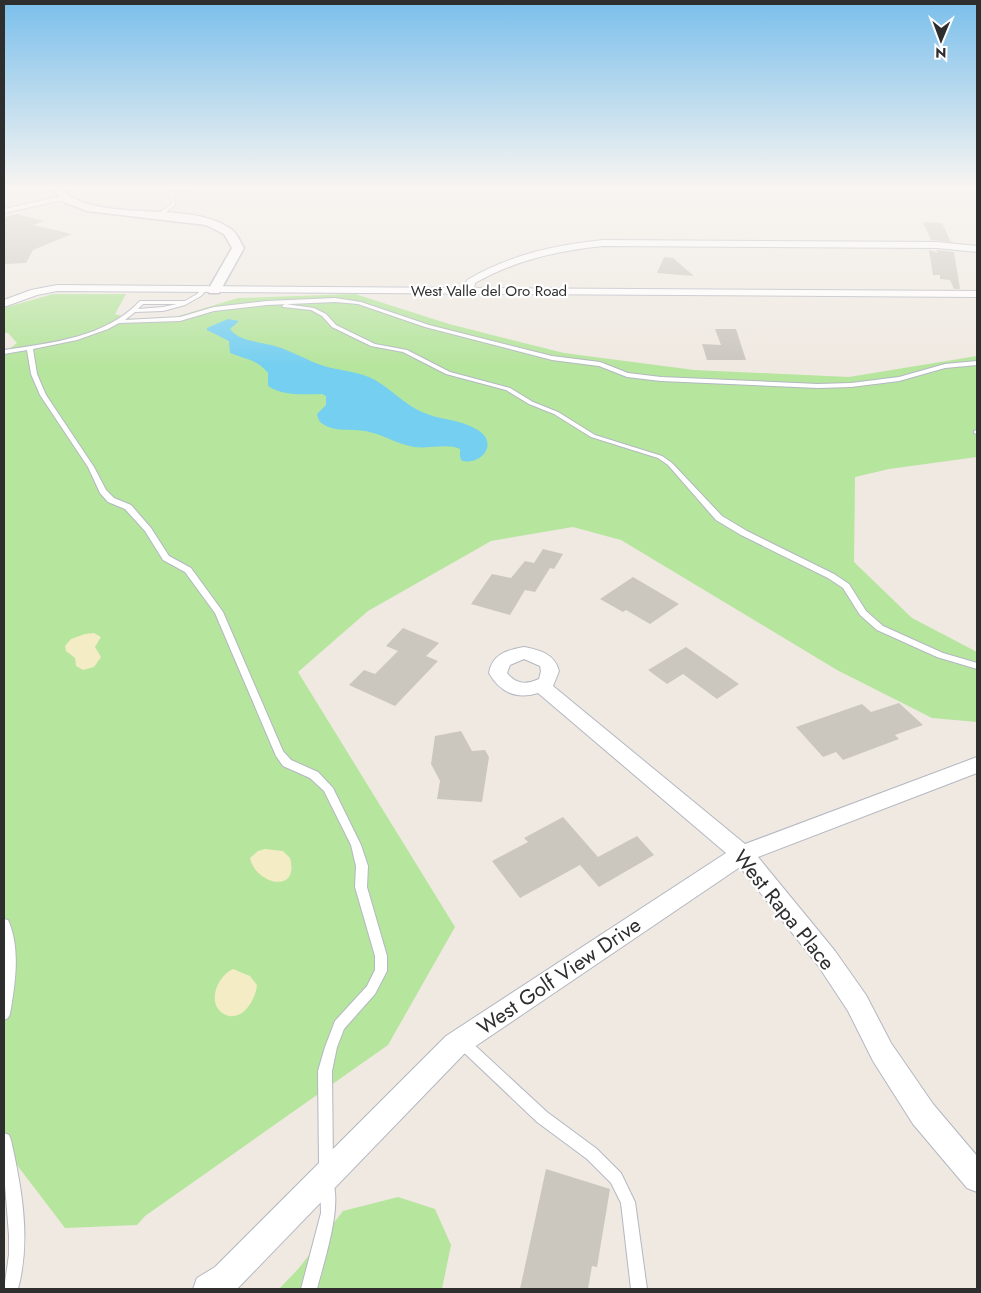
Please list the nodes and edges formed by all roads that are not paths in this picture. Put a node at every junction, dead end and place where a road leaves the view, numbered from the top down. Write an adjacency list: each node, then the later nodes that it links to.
1 (237, 245): 5 (street)
2 (591, 245): 6 (street)
3 (940, 245): 4 (street)
4 (977, 249)
5 (209, 290): 6 (street, West Valle del Oro Road); 8 (lane); 10 (street, West Valle del Oro Road)
6 (468, 291): 7 (street, West Valle del Oro Road)
7 (977, 294)
8 (186, 302): 11 (lane); 11 (lane)
9 (267, 302): 12 (lane); 15 (lane); 16 (lane)
10 (4, 304)
11 (136, 311): 12 (lane)
12 (120, 322): 13 (lane)
13 (30, 348): 14 (lane); 24 (lane)
14 (4, 352)
15 (977, 363)
16 (977, 666)
17 (541, 686): 19 (street, West Rapa Place)
18 (977, 765): 19 (street, West Golf View Drive)
19 (742, 854): 22 (street, West Golf View Drive); 25 (street, West Rapa Place)
20 (4, 924): 21 (lane)
21 (4, 1014)
22 (461, 1041): 24 (street, West Golf View Drive); 29 (lane)
23 (4, 1140): 26 (lane)
24 (326, 1175): 27 (street, West Golf View Drive); 28 (lane)
25 (977, 1178)
26 (10, 1289)
27 (208, 1289)
28 (309, 1289)
29 (639, 1289)

